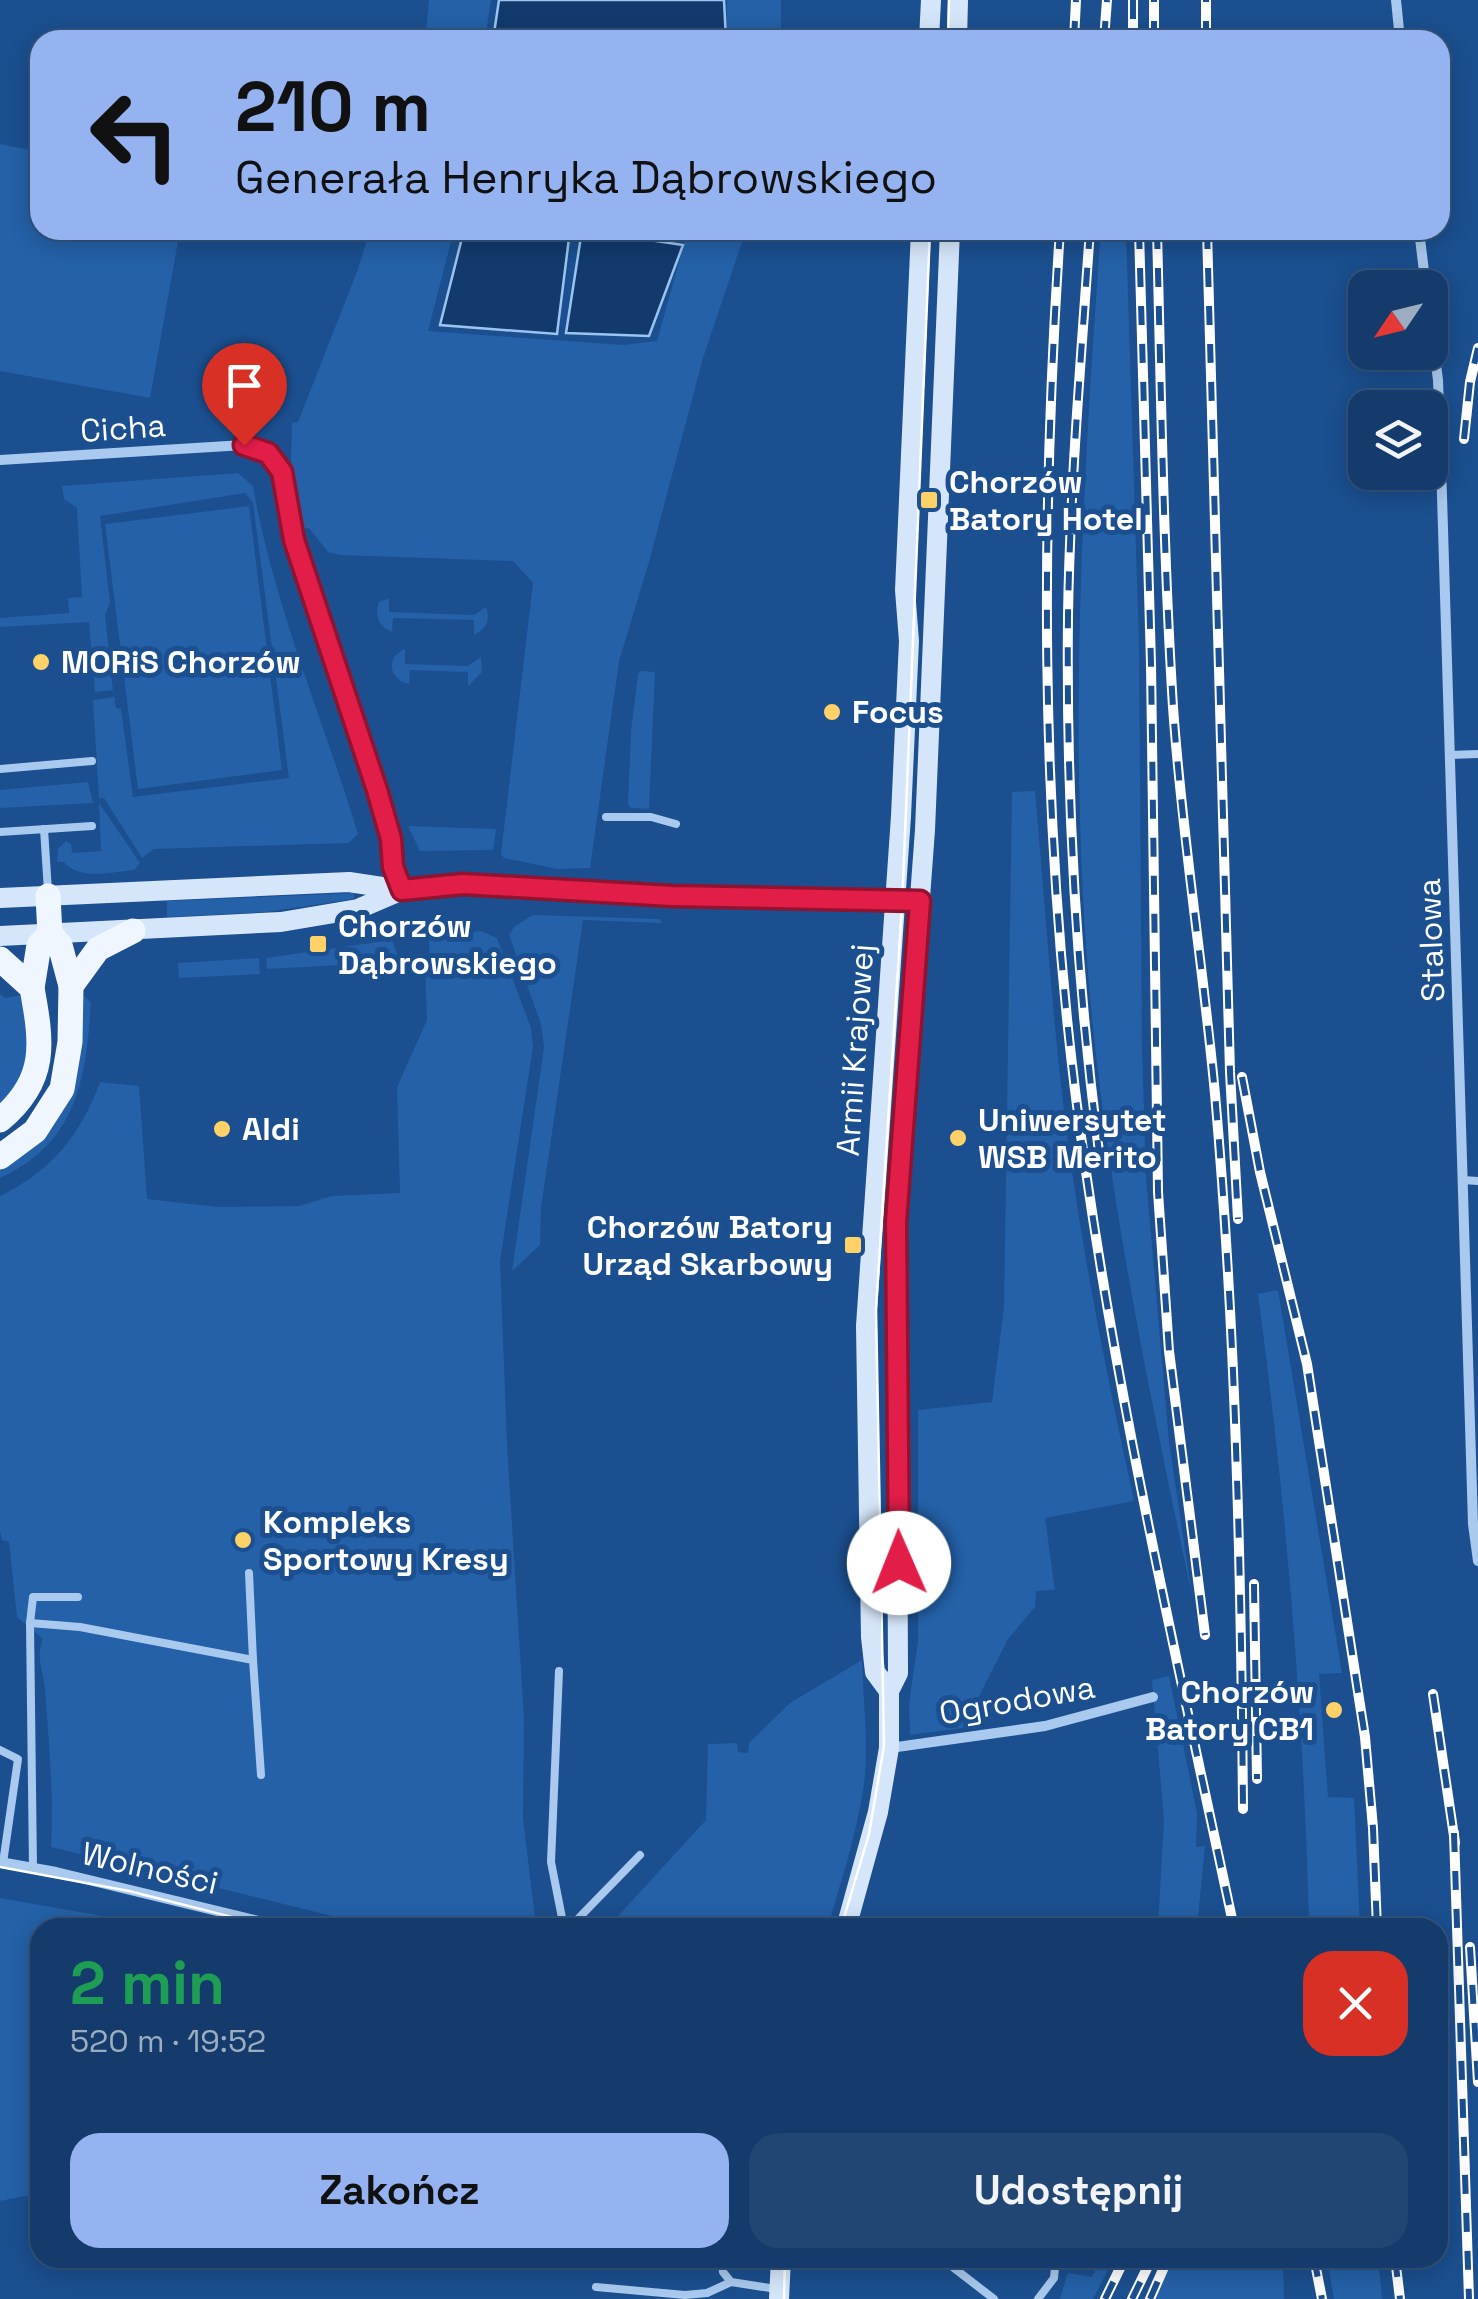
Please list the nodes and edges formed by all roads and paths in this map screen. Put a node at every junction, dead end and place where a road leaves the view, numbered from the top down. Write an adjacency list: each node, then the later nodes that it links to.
1 (931, 0): 4 (street)
2 (958, 0): 5 (street)
3 (1396, 0): 6 (street)
4 (930, 30)
5 (957, 30)
6 (1399, 30)
7 (920, 240): 11 (street, Armii Krajowej)
8 (949, 240): 12 (street, Armii Krajowej)
9 (1421, 240): 10 (street)
10 (1424, 270)
11 (919, 285): 12 (street); 13 (street, Armii Krajowej)
12 (947, 287): 14 (street, Armii Krajowej)
13 (916, 369): 14 (street); 17 (street, Armii Krajowej)
14 (944, 370): 16 (street, Armii Krajowej)
15 (1437, 370): 22 (street, Stalowa)
16 (941, 442): 17 (street); 20 (street, Armii Krajowej)
17 (913, 443): 19 (street, Armii Krajowej)
18 (0, 460): 30 (street, Cicha)
19 (906, 577): 20 (street); 33 (street, Armii Krajowej)
20 (935, 577): 34 (street, Armii Krajowej)
21 (1478, 754): 22 (lane)
22 (1449, 756): 43 (street, Stalowa)
23 (92, 761): 24 (lane)
24 (0, 769)
25 (606, 817): 26 (lane)
26 (676, 824)
27 (92, 826): 28 (lane)
28 (44, 829): 29 (lane); 31 (lane)
29 (0, 832)
30 (402, 890): 31 (street); 33 (street); 35 (street)
31 (48, 896): 32 (street); 36 (main road)
32 (0, 898)
33 (896, 900): 34 (street); 46 (street, Armii Krajowej)
34 (920, 901): 45 (street, Armii Krajowej)
35 (132, 931): 36 (street); 39 (main road)
36 (50, 934): 37 (street); 39 (main road); 40 (main road)
37 (0, 936)
38 (0, 959): 40 (main road)
39 (70, 986): 42 (main road)
40 (32, 988): 41 (main road)
41 (0, 1120)
42 (0, 1158)
43 (1463, 1180): 44 (lane); 51 (street, Stalowa)
44 (1478, 1181)
45 (896, 1301): 46 (street); 47 (street, Armii Krajowej)
46 (867, 1306): 48 (street, Armii Krajowej)
47 (895, 1338): 48 (street); 49 (street, Armii Krajowej)
48 (866, 1340): 50 (street, Armii Krajowej)
49 (896, 1426): 50 (street); 56 (street, Armii Krajowej)
50 (867, 1427): 57 (street, Armii Krajowej)
51 (1478, 1560)
52 (249, 1572): 55 (lane)
53 (78, 1597): 54 (lane)
54 (30, 1623): 55 (lane); 66 (lane)
55 (253, 1660): 63 (lane)
56 (898, 1666): 57 (street); 59 (street, Armii Krajowej)
57 (874, 1667): 59 (street)
58 (559, 1671): 68 (lane)
59 (889, 1691): 61 (street, Armii Krajowej)
60 (1153, 1698): 61 (street, Ogrodowa)
61 (888, 1748): 70 (street, Armii Krajowej)
62 (0, 1750): 65 (lane)
63 (261, 1774)
64 (640, 1855): 69 (lane)
65 (2, 1863): 66 (street, Wolności)
66 (33, 1868): 67 (street, Wolności)
67 (246, 1918)
68 (565, 1918)
69 (577, 1918)
70 (849, 1918)
71 (722, 2268): 75 (lane)
72 (780, 2268): 77 (street)
73 (954, 2268): 78 (lane)
74 (1055, 2268): 79 (lane)
75 (731, 2282): 76 (lane); 77 (lane)
76 (596, 2287)
77 (779, 2295)
78 (994, 2299)
79 (1038, 2299)

